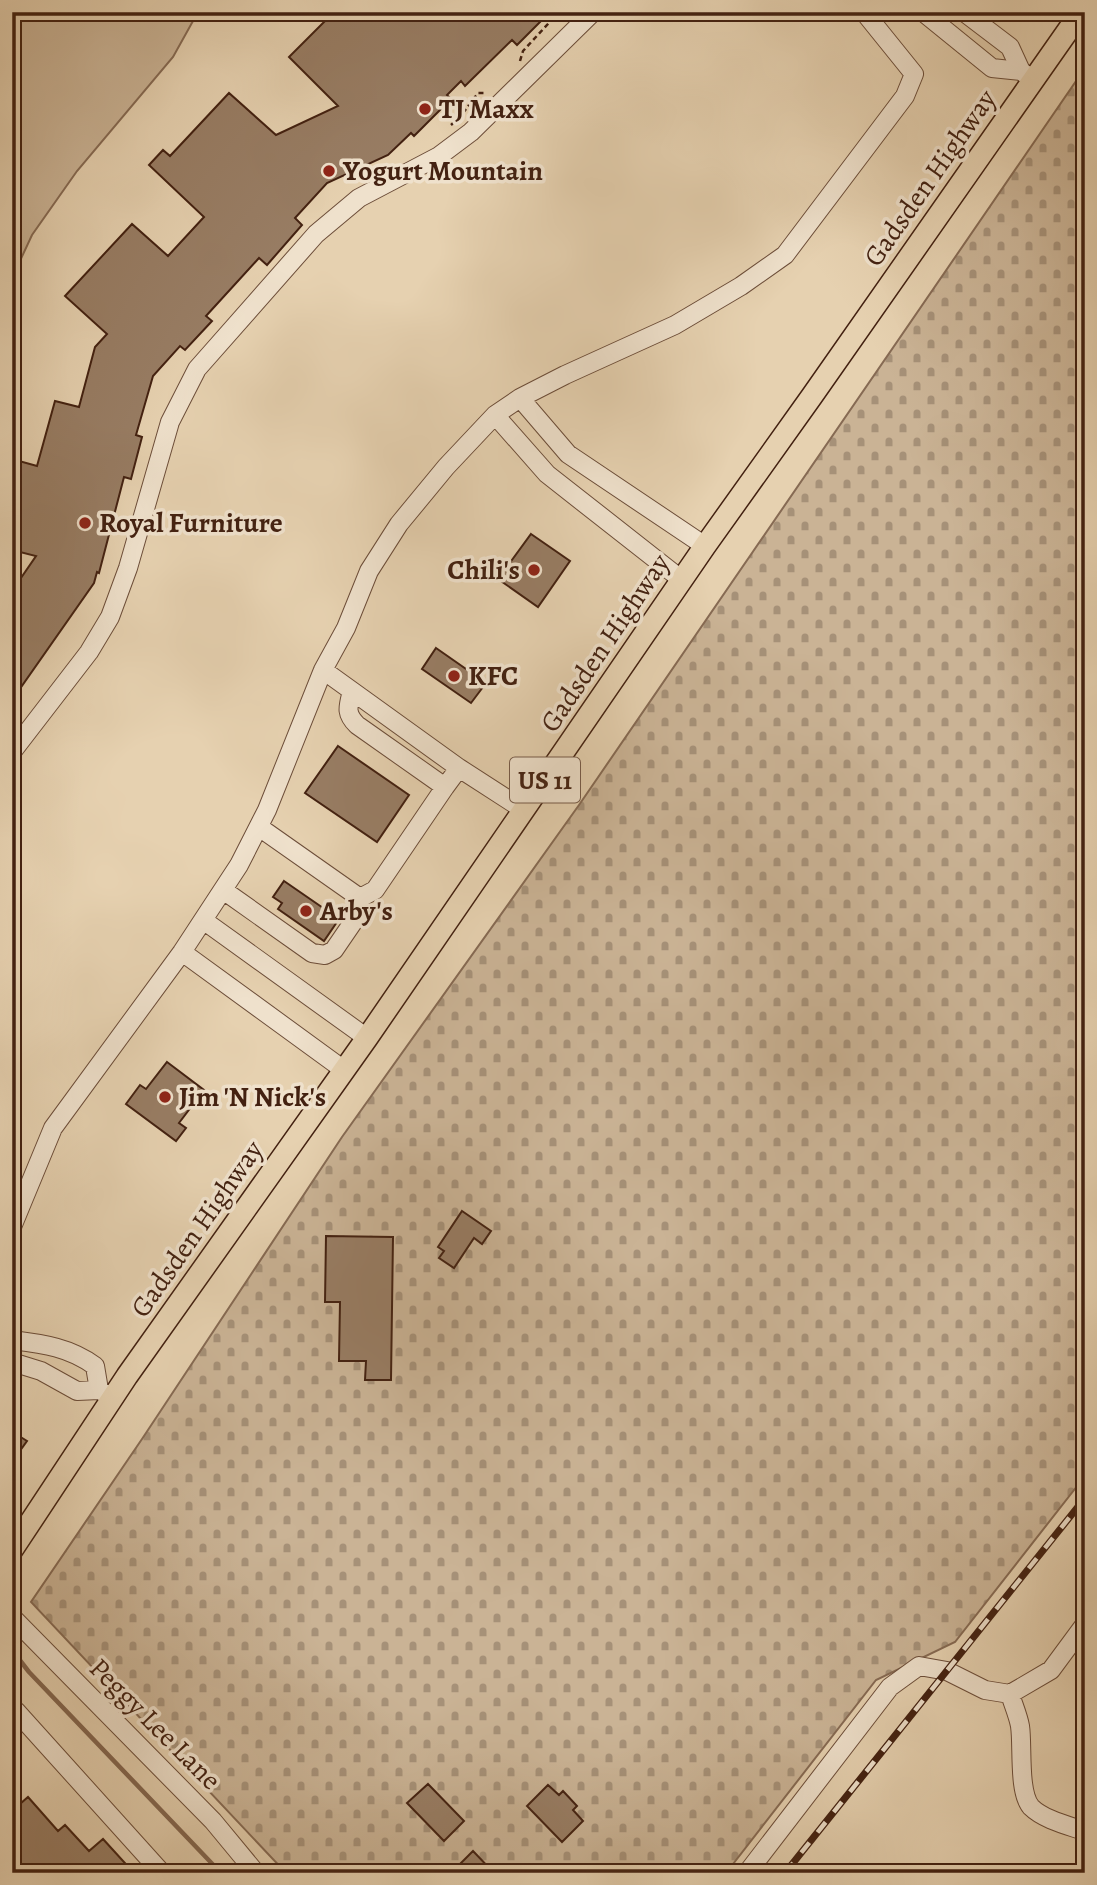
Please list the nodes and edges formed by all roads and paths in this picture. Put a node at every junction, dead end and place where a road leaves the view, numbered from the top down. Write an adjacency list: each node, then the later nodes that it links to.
1 (559, 12): 7 (path)
2 (593, 12): 17 (street)
3 (864, 12): 11 (street)
4 (923, 12): 8 (street)
5 (964, 12): 8 (street)
6 (1081, 12): 8 (main road, Gadsden Highway / US 11)
7 (520, 61)
8 (1027, 76): 13 (main road, Gadsden Highway / US 11)
9 (488, 93): 10 (path)
10 (442, 132)
11 (520, 398): 12 (street); 13 (street)
12 (495, 415): 14 (street); 15 (street)
13 (705, 546): 14 (main road, Gadsden Highway / US 11)
14 (682, 580): 20 (main road, Gadsden Highway / US 11)
15 (323, 670): 16 (street); 21 (street)
16 (352, 691): 18 (street); 19 (street)
17 (12, 752)
18 (458, 768): 19 (street); 20 (street)
19 (445, 788): 23 (street)
20 (524, 810): 26 (main road, Gadsden Highway / US 11)
21 (259, 827): 22 (street); 23 (street)
22 (223, 890): 23 (street); 24 (street)
23 (360, 898)
24 (203, 920): 25 (street); 26 (street)
25 (182, 952): 27 (street); 28 (street)
26 (367, 1038): 27 (main road, Gadsden Highway / US 11)
27 (344, 1070): 31 (main road, Gadsden Highway / US 11)
28 (13, 1225)
29 (12, 1340): 31 (street)
30 (12, 1362): 31 (street)
31 (106, 1394): 32 (main road, Gadsden Highway / US 11)
32 (12, 1550)
33 (12, 1617): 39 (street, Peggy Lee Lane)
34 (1085, 1624): 35 (street)
35 (1010, 1694): 37 (street); 40 (street)
36 (12, 1710): 38 (street)
37 (1082, 1830)
38 (162, 1873)
39 (256, 1873)
40 (747, 1873)

